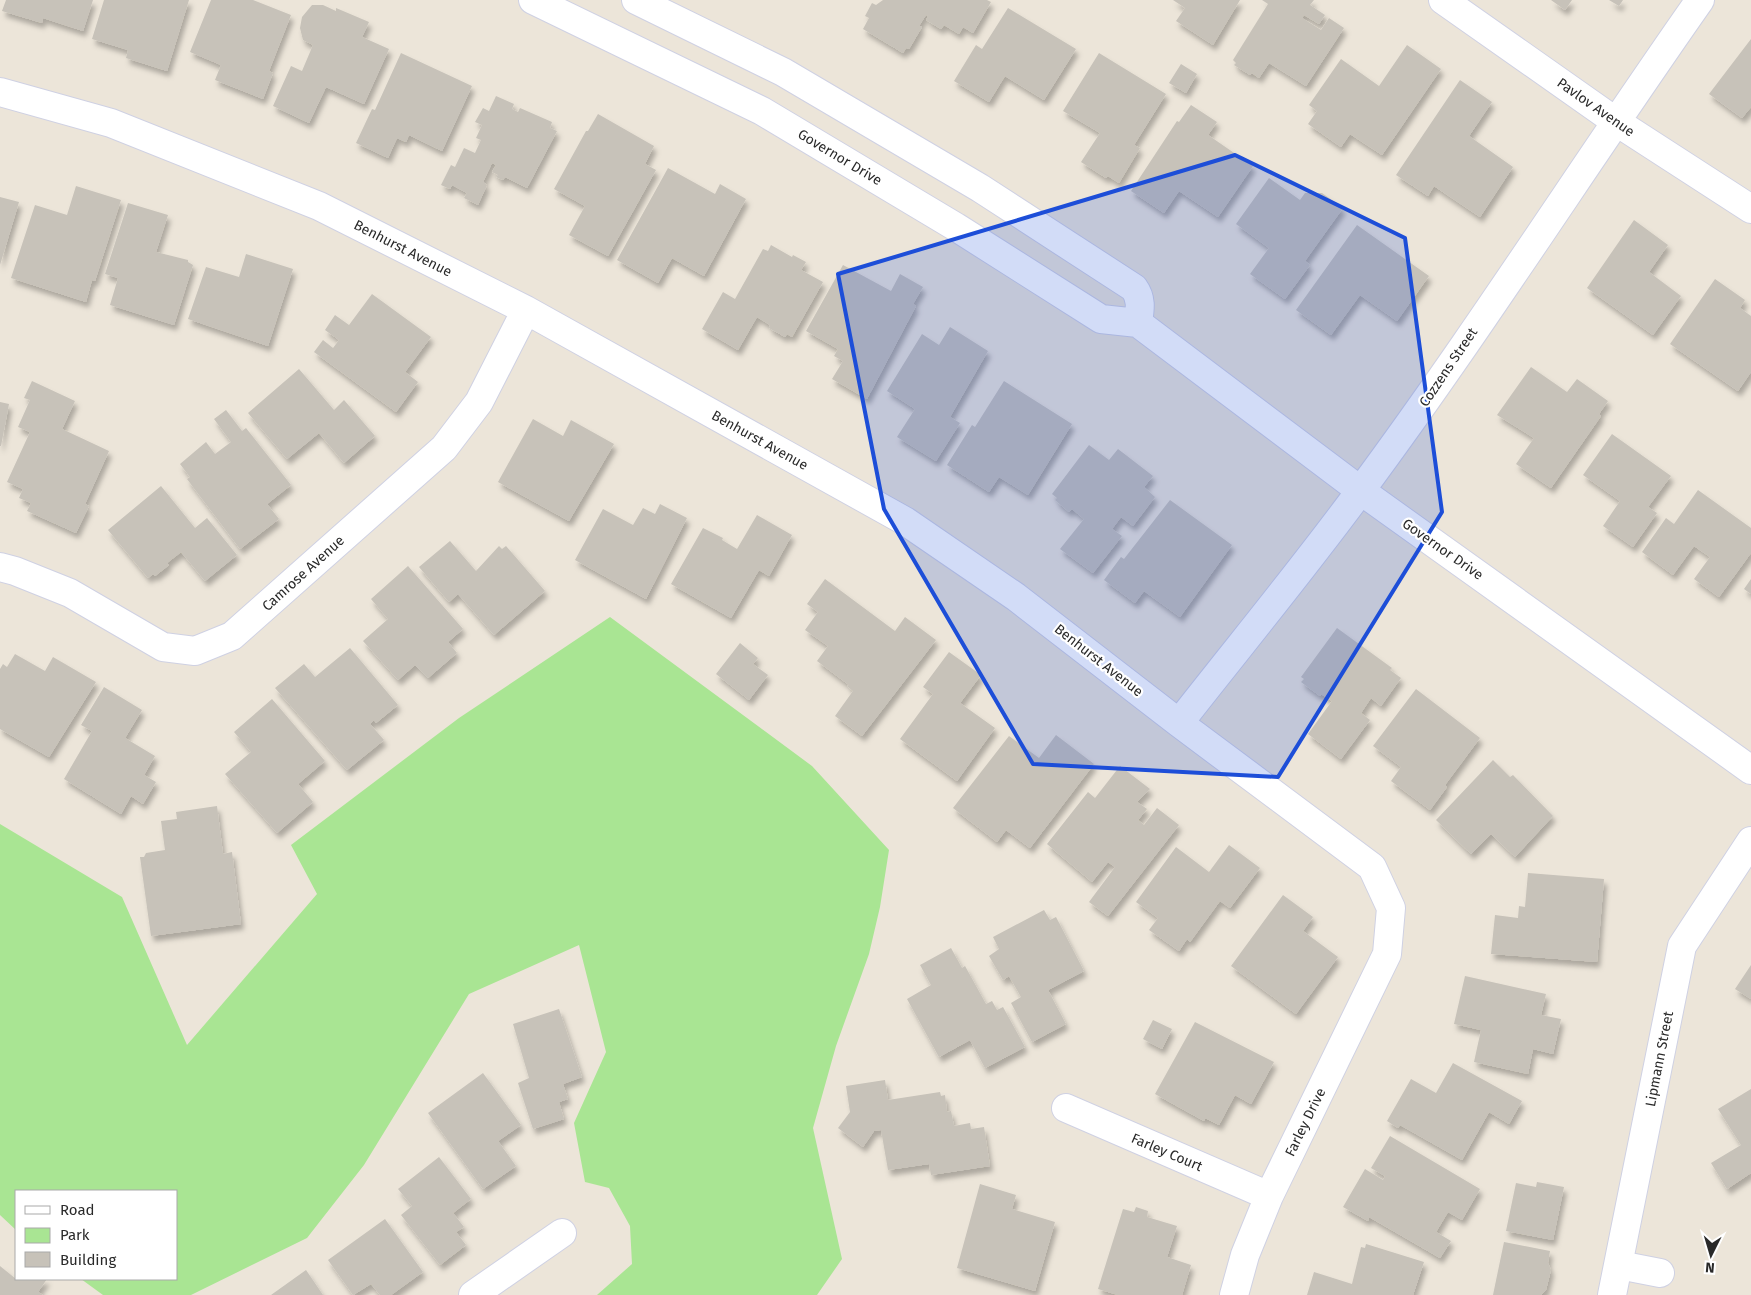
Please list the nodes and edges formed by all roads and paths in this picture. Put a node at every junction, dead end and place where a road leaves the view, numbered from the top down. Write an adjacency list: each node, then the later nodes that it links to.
1 (533, 0): 9 (street, Governor Drive)
2 (636, 0): 9 (street)
3 (1443, 0): 6 (street, Pavlov Avenue)
4 (1700, 0): 6 (street, Cozzens Street)
5 (0, 92): 8 (street, Benhurst Avenue)
6 (1615, 121): 7 (street, Pavlov Avenue); 10 (street, Cozzens Street)
7 (1751, 209)
8 (526, 310): 11 (street, Camrose Avenue); 12 (street, Benhurst Avenue)
9 (1138, 323): 10 (street, Governor Drive)
10 (1360, 491): 12 (street, Cozzens Street); 13 (street, Governor Drive)
11 (0, 567)
12 (1179, 723): 15 (street, Benhurst Avenue)
13 (1751, 770)
14 (1751, 841): 19 (street, Lipmann Street)
15 (1386, 954): 17 (street, Farley Drive)
16 (1066, 1108): 17 (street, Farley Court)
17 (1269, 1196): 22 (street, Farley Drive)
18 (562, 1233): 21 (street)
19 (1618, 1264): 20 (street); 23 (street, Lipmann Street)
20 (1660, 1273)
21 (473, 1295)
22 (1234, 1295)
23 (1612, 1295)

